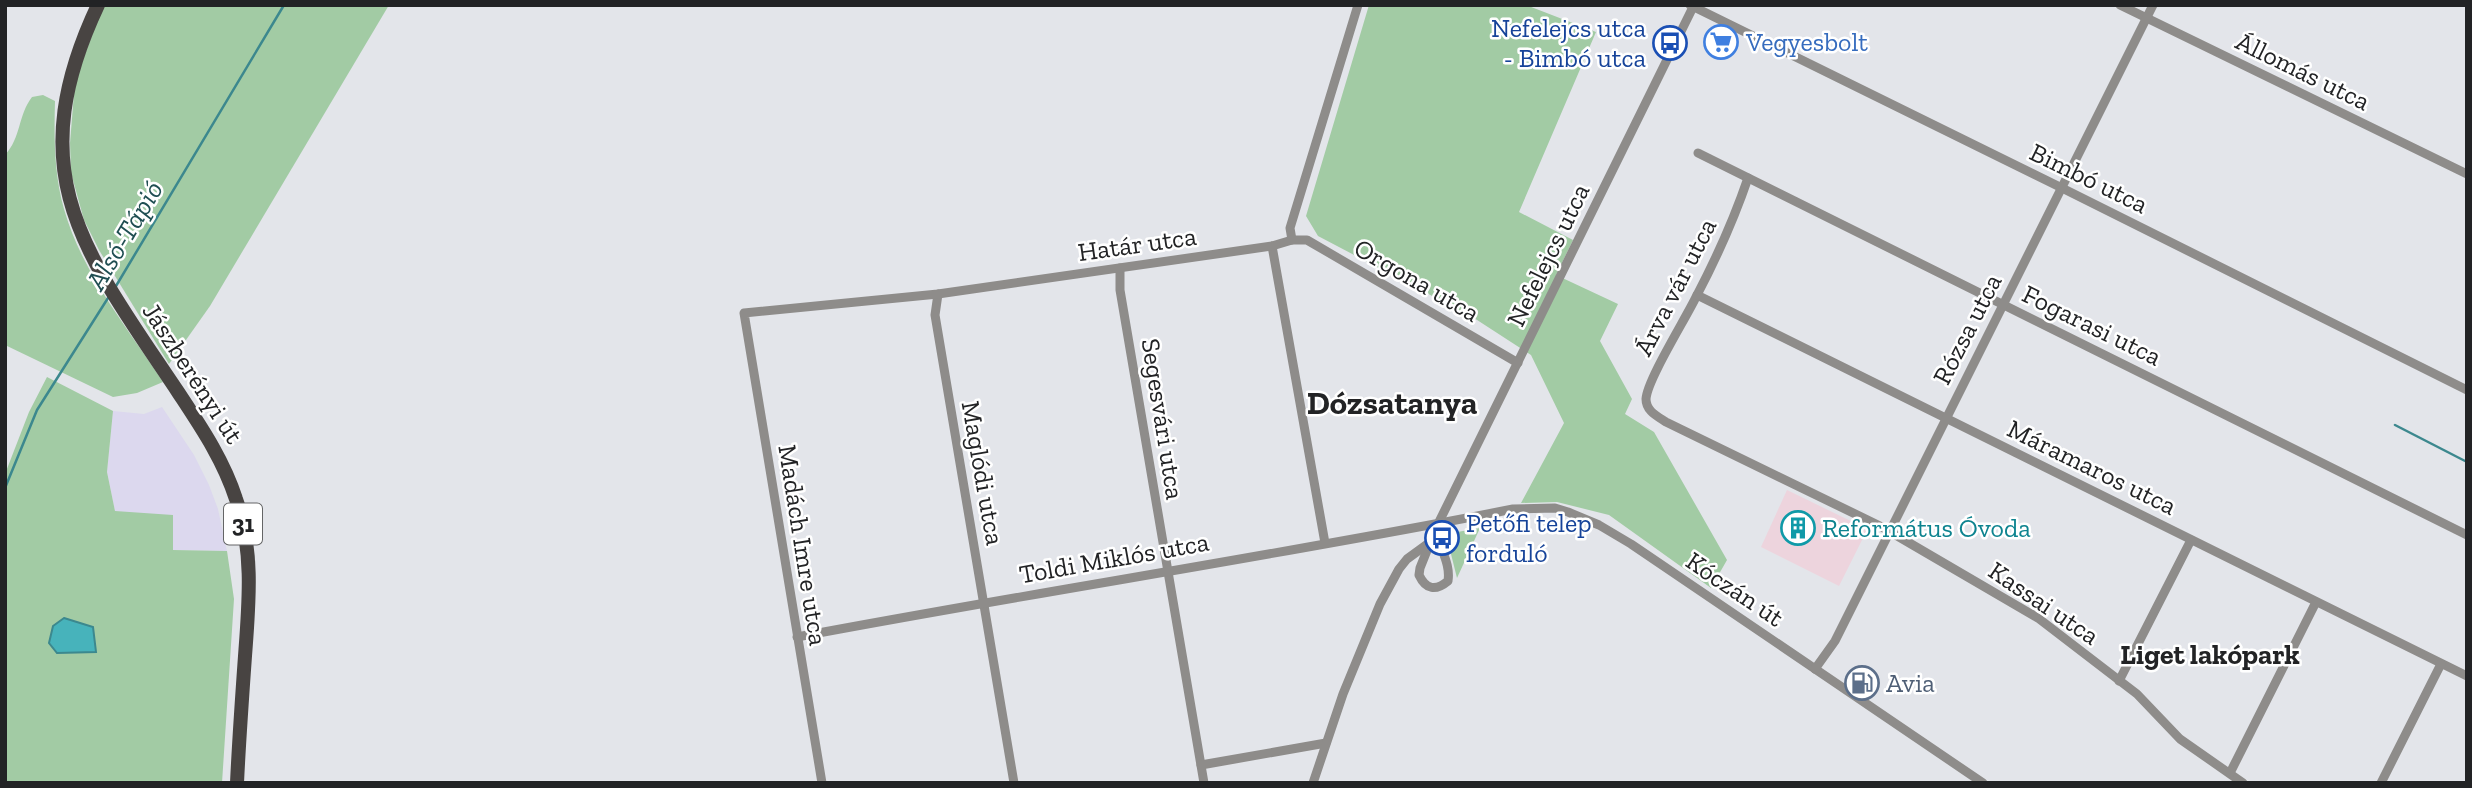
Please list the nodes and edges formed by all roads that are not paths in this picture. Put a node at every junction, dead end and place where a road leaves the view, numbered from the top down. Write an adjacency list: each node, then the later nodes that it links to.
1 (98, 5): 39 (main road, Jászberényi út / 31)
2 (1358, 5): 11 (street)
3 (2120, 5): 6 (street, Állomás utca)
4 (2152, 5): 6 (street, Rózsa utca)
5 (1693, 6): 10 (street, Bimbó utca); 18 (street, Nefelejcs utca)
6 (2146, 18): 8 (street, Állomás utca); 10 (street, Rózsa utca)
7 (1698, 153): 9 (street, Fogarasi utca)
8 (2467, 174)
9 (1748, 178): 15 (street, Árva vár utca); 16 (street, Fogarasi utca)
10 (2062, 188): 16 (street, Rózsa utca); 19 (street, Bimbó utca)
11 (1292, 240): 12 (street, Határ utca); 18 (street, Orgona utca)
12 (1272, 246): 13 (street, Határ utca); 27 (street)
13 (1120, 268): 14 (street, Határ utca); 28 (street, Segesvári utca)
14 (938, 294): 17 (street, Határ utca); 29 (street, Maglódi utca)
15 (1697, 295): 20 (street, Árva vár utca); 21 (street, Máramaros utca)
16 (2004, 304): 21 (street, Rózsa utca); 24 (street, Fogarasi utca)
17 (744, 313): 31 (street, Madách Imre utca)
18 (1518, 363): 22 (street, Nefelejcs utca)
19 (2467, 390)
20 (1652, 413): 23 (street, Kassai utca)
21 (1946, 418): 23 (street, Rózsa utca); 26 (street, Máramaros utca)
22 (1437, 526): 25 (street, Nefelejcs utca); 25 (street, Nefelejcs utca); 27 (street, Toldi Miklós utca); 33 (street, Kóczán út)
23 (1889, 531): 33 (street, Rózsa utca); 35 (street, Kassai utca)
24 (2467, 535)
25 (1431, 540): 36 (street)
26 (2191, 540): 30 (street, Máramaros utca); 35 (street)
27 (1325, 543): 28 (street, Toldi Miklós utca)
28 (1166, 572): 29 (street, Toldi Miklós utca); 37 (street, Segesvári utca)
29 (984, 601): 31 (street, Toldi Miklós utca); 41 (street, Maglódi utca)
30 (2316, 602): 32 (street, Máramaros utca); 38 (street)
31 (797, 637): 40 (street, Madách Imre utca)
32 (2441, 664): 34 (street, Máramaros utca); 46 (street)
33 (1815, 669): 44 (street, Kóczán út)
34 (2467, 676)
35 (2119, 681): 38 (street, Kassai utca)
36 (1326, 743): 37 (street); 43 (street)
37 (1201, 765): 42 (street, Segesvári utca)
38 (2230, 773): 45 (street, Kassai utca)
39 (237, 783)
40 (822, 783)
41 (1014, 783)
42 (1204, 783)
43 (1313, 783)
44 (1983, 783)
45 (2243, 783)
46 (2381, 783)

